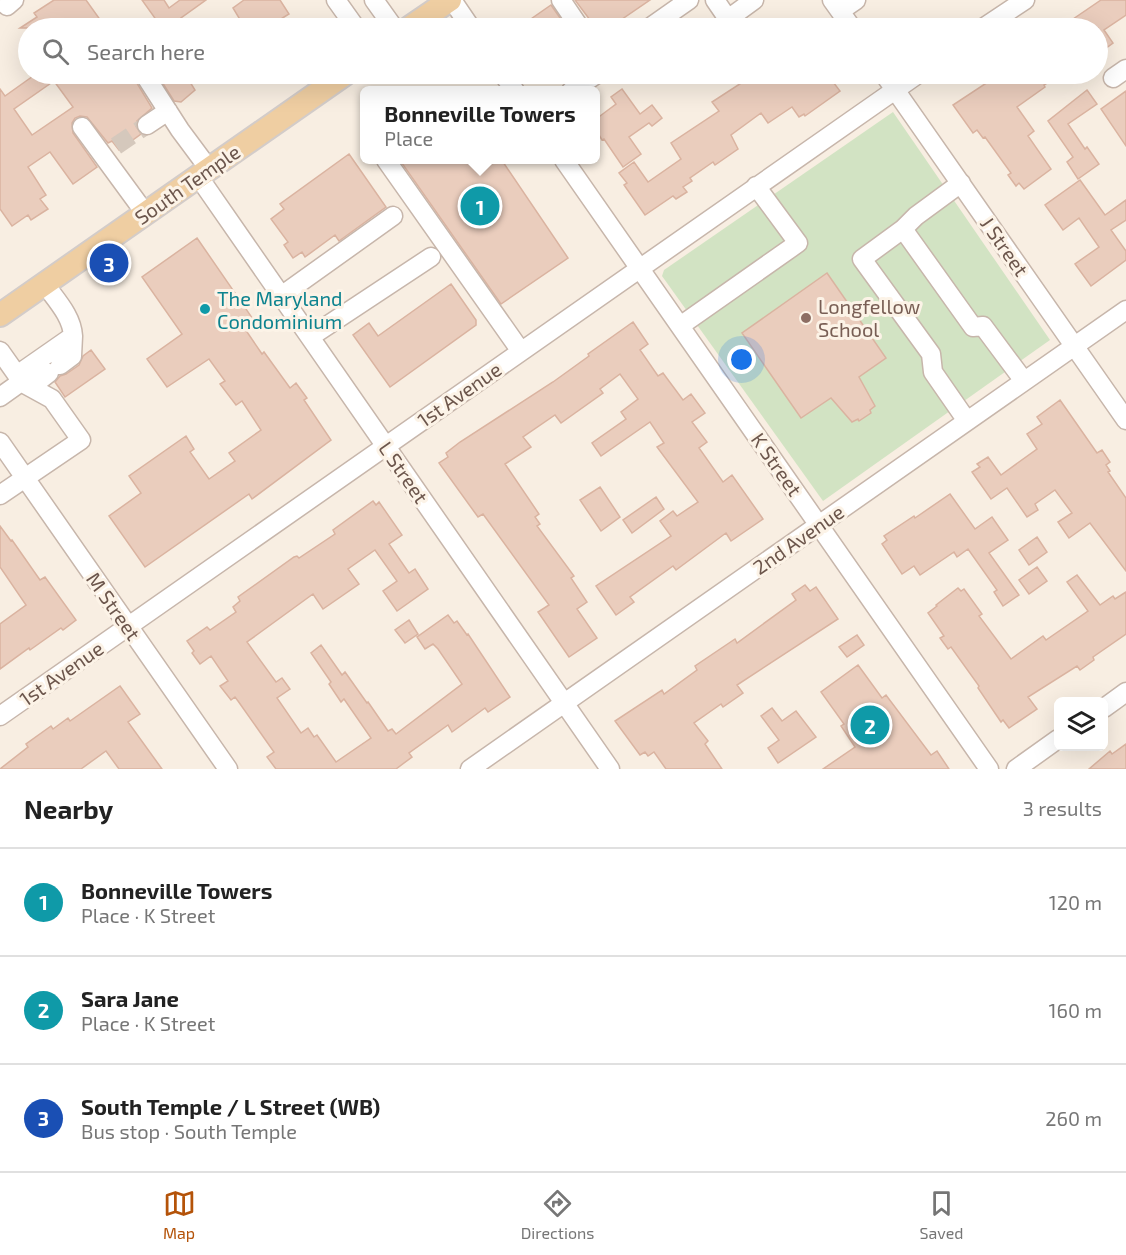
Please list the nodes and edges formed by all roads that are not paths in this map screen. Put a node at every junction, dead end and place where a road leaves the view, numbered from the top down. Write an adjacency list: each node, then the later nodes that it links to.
1 (336, 0): 11 (street)
2 (374, 0): 12 (street)
3 (451, 0): 13 (main road); 14 (street)
4 (561, 0): 15 (street)
5 (689, 0): 16 (street)
6 (715, 0): 17 (street)
7 (754, 0): 18 (street)
8 (856, 0): 10 (street)
9 (1025, 0): 19 (street)
10 (836, 6)
11 (349, 18)
12 (387, 18)
13 (425, 18)
14 (464, 18)
15 (573, 18)
16 (663, 18)
17 (727, 18)
18 (729, 18)
19 (998, 18)
20 (150, 84): 25 (street, L Street)
21 (331, 84): 30 (main road, South Temple)
22 (891, 84): 24 (street, J Street)
23 (904, 84): 24 (street, 1st Avenue)
24 (895, 90): 31 (street, J Street); 32 (street, 1st Avenue)
25 (168, 111): 26 (street); 30 (street, L Street)
26 (147, 125)
27 (82, 128): 33 (street)
28 (390, 164): 46 (street)
29 (567, 164): 37 (street, K Street)
30 (203, 172): 33 (main road, South Temple); 39 (street, L Street)
31 (961, 183): 35 (street); 45 (street, J Street)
32 (756, 186): 37 (street, 1st Avenue); 42 (street)
33 (145, 213): 38 (main road, South Temple)
34 (393, 216): 39 (street)
35 (903, 229): 49 (street); 52 (street)
36 (431, 257): 44 (street)
37 (639, 267): 42 (street, K Street); 46 (street, 1st Avenue)
38 (45, 283): 41 (main road, South Temple); 43 (street)
39 (281, 296): 44 (street, L Street)
40 (1126, 310): 45 (street, 2nd Avenue)
41 (0, 315)
42 (680, 326): 57 (street, K Street)
43 (73, 336): 48 (street); 48 (street)
44 (310, 337): 54 (street, L Street)
45 (1075, 346): 49 (street, 2nd Avenue); 51 (street, J Street)
46 (520, 350): 54 (street, 1st Avenue)
47 (0, 351): 48 (street)
48 (23, 381): 50 (street); 55 (street)
49 (1024, 381): 52 (street, 2nd Avenue)
50 (0, 397)
51 (1126, 420)
52 (967, 421): 57 (street, 2nd Avenue)
53 (0, 442): 55 (street, M Street)
54 (385, 445): 58 (street, 1st Avenue); 60 (street, L Street)
55 (26, 479): 56 (street); 58 (street, M Street)
56 (0, 495)
57 (819, 524): 60 (street, 2nd Avenue); 67 (street, K Street)
58 (128, 626): 62 (street, 1st Avenue); 64 (street, M Street)
59 (1126, 692): 61 (street)
60 (564, 704): 65 (street, 2nd Avenue); 66 (street, L Street)
61 (1108, 705)
62 (0, 716)
63 (1054, 742): 68 (street)
64 (228, 769)
65 (470, 769)
66 (610, 769)
67 (989, 769)
68 (1016, 769)

